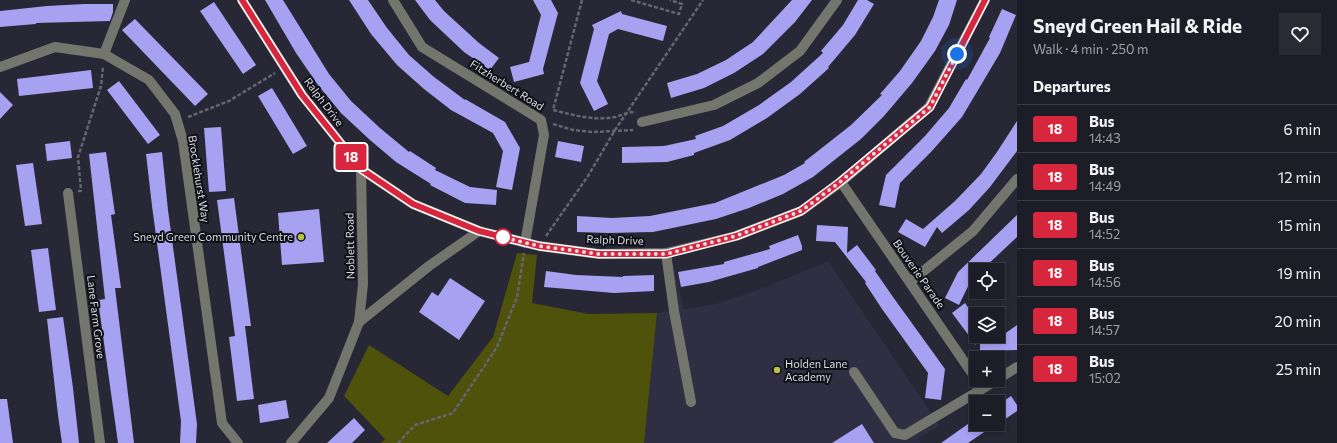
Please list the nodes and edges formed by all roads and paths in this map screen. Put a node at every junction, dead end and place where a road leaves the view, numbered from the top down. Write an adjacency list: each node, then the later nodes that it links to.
1 (125, 0): 10 (street)
2 (242, 0): 12 (street, Ralph Drive)
3 (393, 0): 14 (street, Fitzherbert Road)
4 (582, 0): 13 (path)
5 (632, 0): 6 (path)
6 (670, 0)
7 (704, 0): 13 (path)
8 (837, 0): 16 (street)
9 (985, 0): 20 (street, Ralph Drive)
10 (104, 54): 11 (street, Brocklehurst Way); 15 (street, Brocklehurst Way); 21 (path)
11 (0, 66)
12 (285, 67): 15 (path); 18 (street, Ralph Drive)
13 (627, 112): 16 (path); 17 (path)
14 (541, 120): 17 (path); 23 (street, Fitzherbert Road)
15 (177, 122): 36 (street, Brocklehurst Way)
16 (642, 122): 17 (path)
17 (615, 130): 24 (path)
18 (361, 169): 22 (street, Ralph Drive); 27 (street, Noblett Road)
19 (1017, 179): 26 (street)
20 (840, 182): 25 (street, Ralph Drive); 26 (street, Bouverie Parade)
21 (68, 193): 35 (street, Lane Farm Grove)
22 (479, 231): 23 (street, Ralph Drive); 27 (street, Noblett Road)
23 (525, 243): 24 (street, Ralph Drive); 38 (path)
24 (539, 246): 25 (street, Ralph Drive)
25 (666, 254): 34 (street)
26 (910, 282): 29 (street, Bouverie Parade)
27 (359, 322): 37 (street, Noblett Road)
28 (1017, 367): 31 (street)
29 (969, 370)
30 (854, 372): 33 (street)
31 (1005, 375)
32 (986, 387): 33 (street)
33 (983, 389)
34 (691, 402)
35 (100, 443)
36 (238, 443)
37 (291, 443)
38 (398, 443)

